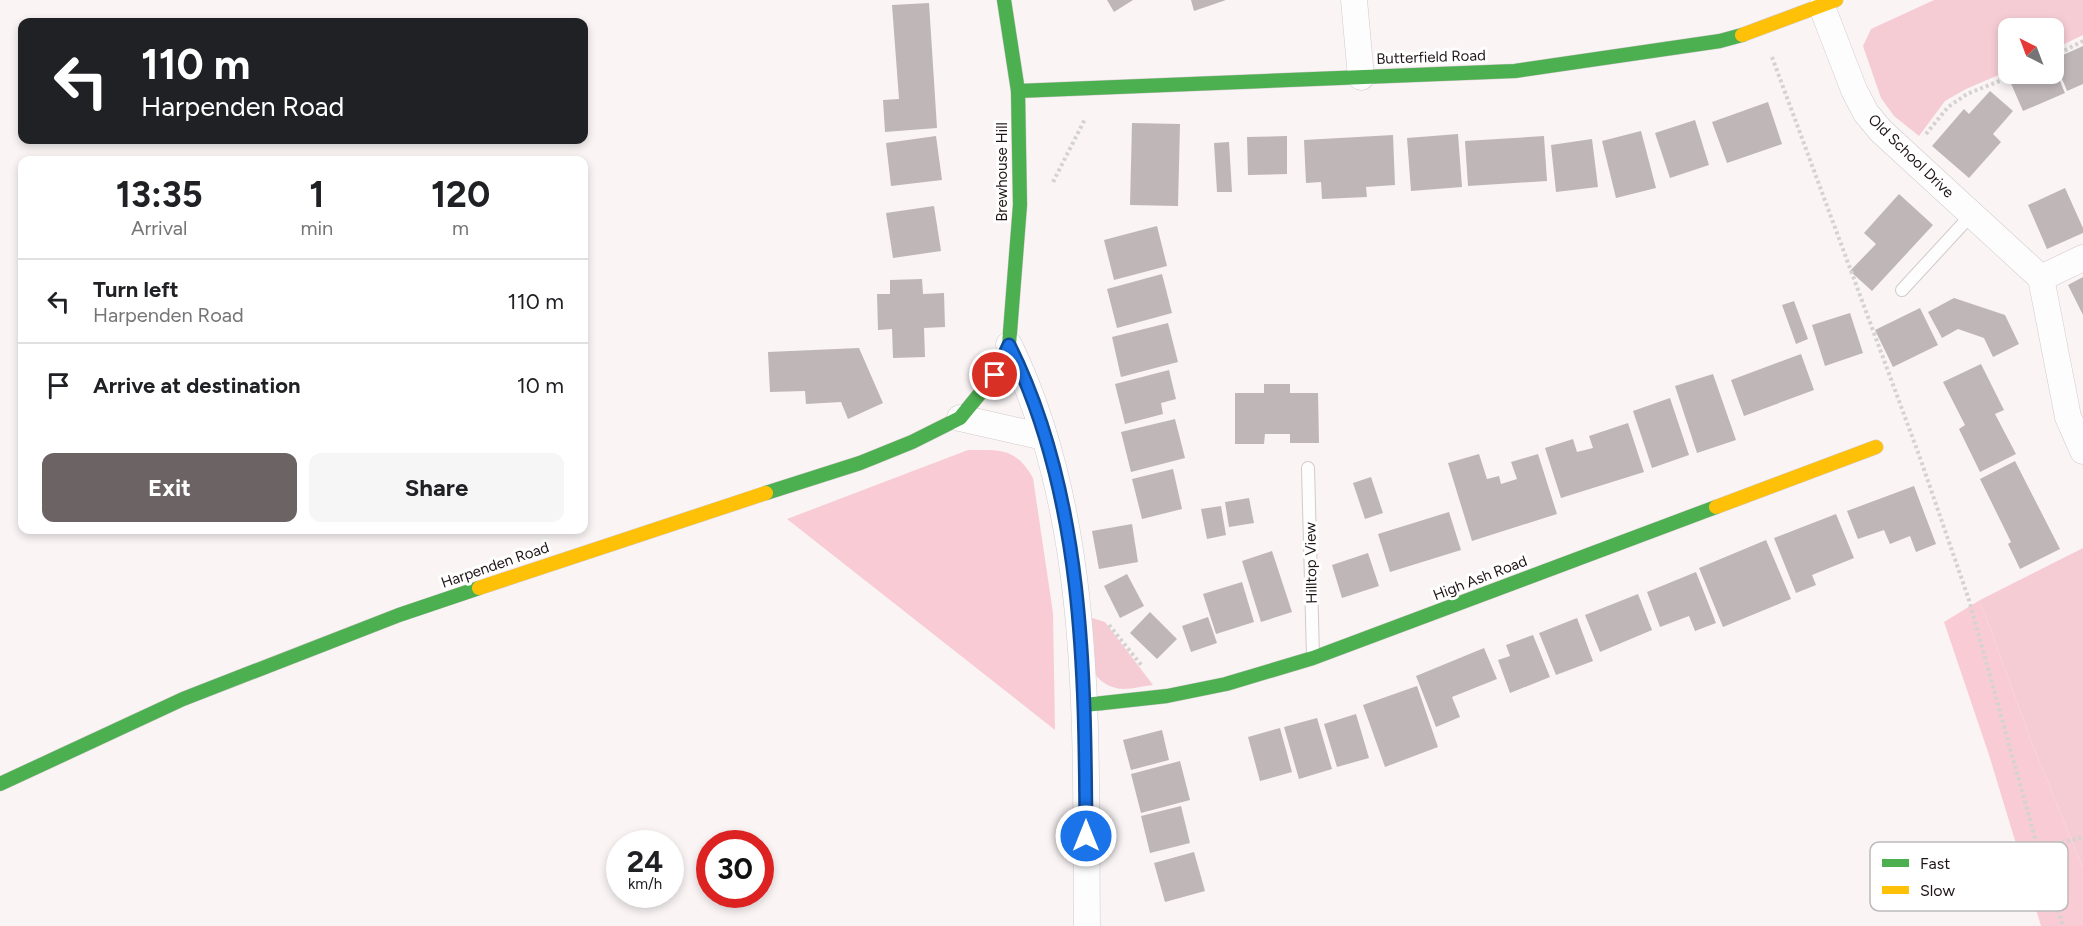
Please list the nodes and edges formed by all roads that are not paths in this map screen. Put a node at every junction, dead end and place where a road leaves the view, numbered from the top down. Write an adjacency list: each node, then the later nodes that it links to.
1 (1004, 0): 5 (street, Brewhouse Hill)
2 (1354, 0): 4 (street)
3 (1829, 3): 4 (street, Butterfield Road); 6 (street, Old School Drive)
4 (1361, 77): 5 (street, Butterfield Road)
5 (1018, 91): 10 (street, Brewhouse Hill)
6 (1972, 214): 8 (street, Old School Drive); 9 (lane)
7 (2083, 258): 8 (street)
8 (2041, 278): 14 (street)
9 (1902, 290)
10 (1009, 345): 11 (street, Harpenden Road); 12 (street)
11 (960, 418): 12 (street); 18 (street, Harpenden Road)
12 (1044, 437): 17 (street)
13 (1876, 447): 16 (street, High Ash Road)
14 (2083, 451)
15 (1308, 468): 16 (lane, Hilltop View)
16 (1313, 658): 17 (street, High Ash Road)
17 (1085, 705): 19 (street)
18 (0, 784)
19 (1087, 926)

